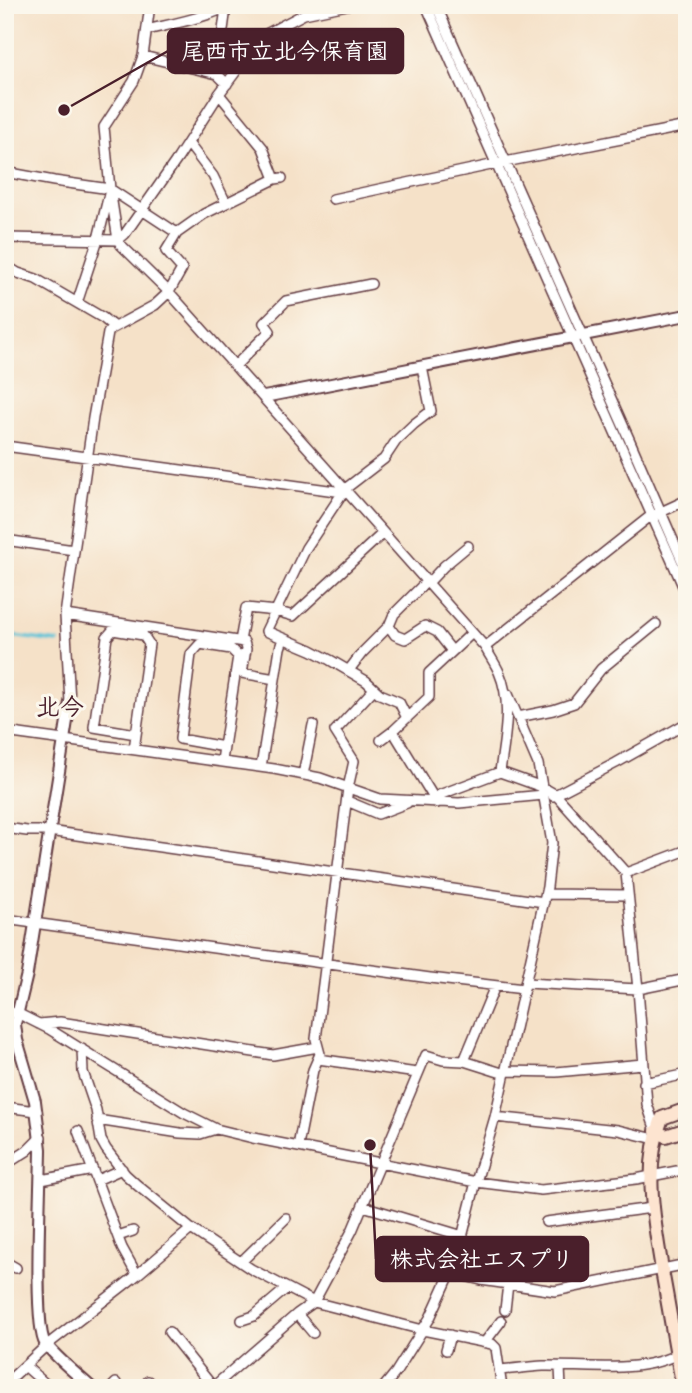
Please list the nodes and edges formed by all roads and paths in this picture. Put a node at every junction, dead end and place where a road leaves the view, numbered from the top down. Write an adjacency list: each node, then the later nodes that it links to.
1 (150, 5): 6 (street)
2 (347, 5): 9 (street)
3 (426, 5): 13 (street)
4 (436, 5): 13 (street)
5 (227, 7): 6 (street); 8 (street)
6 (147, 30): 7 (street)
7 (143, 56): 8 (street); 15 (street)
8 (217, 74): 9 (street)
9 (227, 84): 10 (street)
10 (219, 94): 12 (street); 17 (street)
11 (687, 126): 13 (street)
12 (188, 143): 17 (street); 18 (street)
13 (501, 163): 16 (street); 29 (street)
14 (5, 172): 15 (street)
15 (110, 189): 18 (street); 21 (street); 22 (street)
16 (333, 199)
17 (226, 203): 19 (street)
18 (141, 210): 19 (street); 22 (street)
19 (177, 233): 25 (street)
20 (5, 237): 21 (street)
21 (98, 239): 22 (street); 26 (street)
22 (118, 240): 25 (street)
23 (5, 265): 26 (street)
24 (371, 284): 30 (street)
25 (169, 292): 28 (street); 30 (street)
26 (77, 303): 28 (street)
27 (687, 315): 29 (street)
28 (114, 327): 34 (street)
29 (578, 336): 31 (street); 37 (street)
30 (235, 366): 32 (street)
31 (422, 367): 32 (street); 35 (street)
32 (264, 397): 35 (street)
33 (5, 446): 34 (street)
34 (88, 458): 35 (street); 41 (street)
35 (344, 490): 38 (street); 45 (street)
36 (687, 500): 37 (street)
37 (656, 514): 42 (street); 44 (street); 52 (street)
38 (383, 533): 43 (street); 45 (street)
39 (5, 540): 41 (street)
40 (468, 546): 43 (street)
41 (75, 550): 46 (street)
42 (687, 572)
43 (427, 582): 48 (street); 49 (street)
44 (687, 595)
45 (276, 611): 50 (street); 51 (street)
46 (65, 615): 51 (street); 58 (street)
47 (656, 624): 59 (street)
48 (389, 626): 53 (street); 54 (street)
49 (472, 633): 52 (street); 53 (street)
50 (284, 639): 54 (street); 56 (street)
51 (240, 641): 56 (street)
52 (485, 647): 55 (street)
53 (452, 651): 60 (street)
54 (349, 670): 57 (street)
55 (499, 673): 59 (street); 72 (street)
56 (275, 679): 71 (street)
57 (374, 689): 60 (street); 74 (street)
58 (70, 702): 66 (street)
59 (518, 717): 75 (street)
60 (407, 718): 63 (street)
61 (687, 723): 76 (street)
62 (313, 725): 73 (street)
63 (393, 731): 67 (street); 79 (street)
64 (5, 732): 66 (street)
65 (136, 734): 65 (street); 69 (street)
66 (64, 740): 69 (street); 81 (street)
67 (381, 740)
68 (224, 747): 68 (street); 70 (street)
69 (134, 749): 70 (street)
70 (222, 761): 71 (street)
71 (261, 767): 73 (street)
72 (500, 772): 75 (street); 79 (street)
73 (303, 775): 74 (street)
74 (348, 788): 77 (street); 78 (street)
75 (543, 794): 76 (street); 79 (street); 86 (street)
76 (556, 795): 84 (street)
77 (347, 801): 78 (street); 83 (street)
78 (410, 802): 79 (street)
79 (437, 803)
80 (5, 828): 81 (street)
81 (49, 831): 83 (street); 88 (street)
82 (687, 850): 84 (street)
83 (337, 873): 86 (street); 89 (street)
84 (626, 873): 85 (street)
85 (628, 895): 86 (street); 93 (street)
86 (545, 898): 92 (street)
87 (5, 919): 88 (street)
88 (35, 923): 89 (street); 94 (street)
89 (325, 963): 91 (street); 96 (street)
90 (687, 979): 93 (street)
91 (495, 985): 92 (street); 99 (street)
92 (525, 986): 93 (street); 102 (street)
93 (638, 989): 100 (street)
94 (11, 1013): 95 (street); 107 (street)
95 (38, 1024): 96 (street); 97 (street)
96 (318, 1047): 98 (street)
97 (82, 1049): 109 (street); 110 (street)
98 (317, 1059): 101 (street); 115 (street)
99 (464, 1061): 101 (street); 102 (street)
100 (643, 1063): 102 (street); 104 (street)
101 (417, 1073): 116 (street)
102 (505, 1073): 108 (street)
103 (687, 1074): 104 (street)
104 (644, 1083): 113 (street)
105 (5, 1107): 107 (street)
106 (687, 1109): 113 (main road)
107 (37, 1111): 114 (street)
108 (495, 1117): 113 (street); 124 (street)
109 (97, 1120): 110 (street); 118 (street)
110 (216, 1129): 115 (street)
111 (687, 1129): 113 (main road)
112 (78, 1131): 120 (street)
113 (656, 1135): 121 (main road)
114 (41, 1137): 117 (street); 122 (street)
115 (298, 1146): 116 (street)
116 (380, 1164): 124 (street); 125 (street)
117 (5, 1165)
118 (122, 1169): 123 (street); 129 (street)
119 (687, 1169): 121 (street)
120 (93, 1170): 122 (street); 123 (street)
121 (652, 1176): 124 (street); 126 (main road)
122 (41, 1180): 152 (street)
123 (97, 1180): 132 (street)
124 (476, 1182): 131 (street)
125 (363, 1206): 131 (street); 142 (street)
126 (652, 1208): 128 (street); 137 (main road)
127 (286, 1218): 133 (street)
128 (546, 1222)
129 (191, 1229): 133 (street); 139 (street)
130 (133, 1231): 132 (street)
131 (463, 1236): 138 (street)
132 (118, 1237): 139 (street)
133 (241, 1262): 141 (street)
134 (687, 1264): 137 (street)
135 (5, 1267): 136 (street)
136 (16, 1268)
137 (662, 1269): 140 (street); 154 (main road)
138 (452, 1273): 140 (street); 147 (street)
139 (137, 1275): 152 (street)
140 (508, 1284): 143 (street)
141 (287, 1288): 142 (street); 145 (street)
142 (314, 1302): 144 (street); 147 (street)
143 (505, 1310)
144 (297, 1314): 149 (street); 159 (street)
145 (242, 1320)
146 (501, 1321): 151 (street)
147 (423, 1330): 150 (street); 162 (street)
148 (169, 1332): 159 (street)
149 (313, 1333)
150 (450, 1335): 151 (street); 153 (street)
151 (485, 1342): 157 (street)
152 (47, 1345): 155 (street); 161 (street)
153 (446, 1350)
154 (682, 1352): 156 (street); 165 (main road)
155 (25, 1366): 158 (street); 160 (street)
156 (560, 1367): 157 (street); 164 (street)
157 (499, 1370): 163 (street)
158 (5, 1384)
159 (213, 1387)
160 (50, 1388)
161 (92, 1388)
162 (383, 1388)
163 (502, 1388)
164 (561, 1388)
165 (683, 1388)

